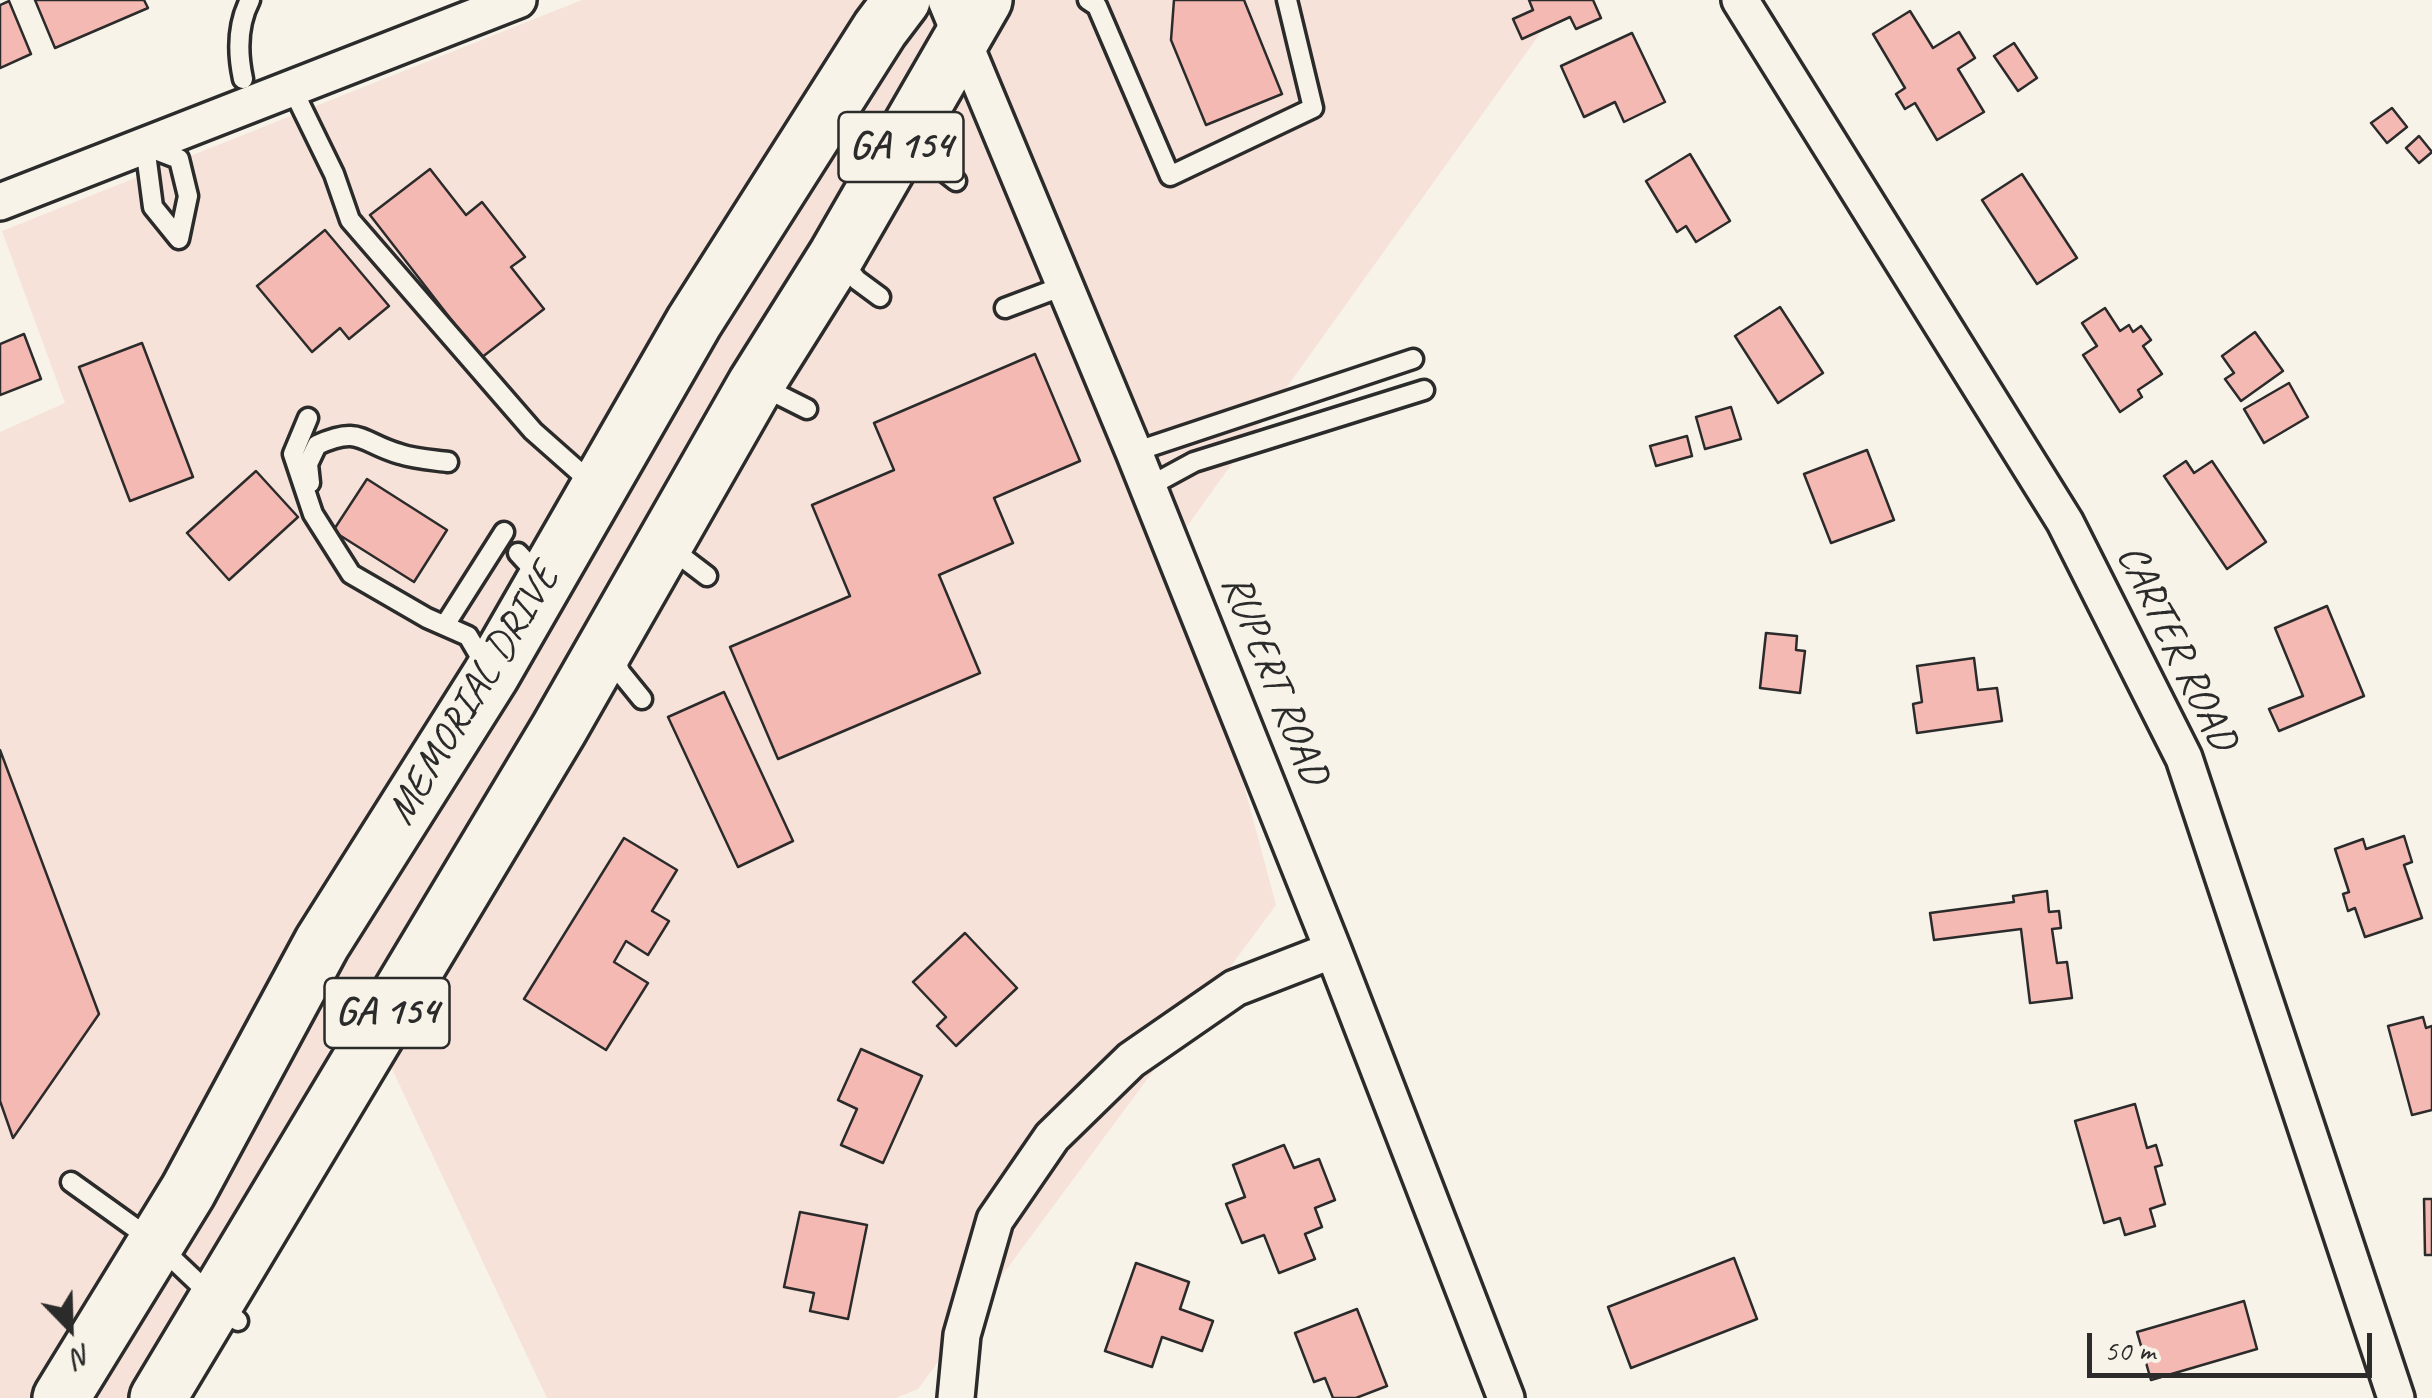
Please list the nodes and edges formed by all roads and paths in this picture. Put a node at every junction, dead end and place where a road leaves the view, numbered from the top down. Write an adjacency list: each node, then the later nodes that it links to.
1 (250, 0): 9 (lane)
2 (518, 0): 7 (street)
3 (902, 0): 27 (main road, MEMORIAL DRIVE / GA 154)
4 (1088, 0): 5 (lane)
5 (1287, 0)
6 (1740, 0): 44 (street, CARTER ROAD)
7 (479, 7): 10 (street)
8 (964, 12): 11 (main road, MEMORIAL DRIVE / GA 154); 16 (street, RUPERT ROAD)
9 (243, 79)
10 (292, 88): 12 (street); 27 (lane)
11 (905, 140): 13 (lane); 15 (main road, MEMORIAL DRIVE / GA 154)
12 (145, 146): 12 (lane); 14 (street)
13 (956, 181)
14 (0, 202)
15 (837, 255): 17 (lane); 20 (main road, MEMORIAL DRIVE / GA 154)
16 (1066, 285): 18 (lane); 24 (street, RUPERT ROAD)
17 (880, 297)
18 (1005, 308)
19 (1413, 359): 24 (lane)
20 (756, 384): 22 (lane); 30 (main road, MEMORIAL DRIVE / GA 154)
21 (1424, 390): 26 (lane)
22 (806, 409)
23 (308, 418): 28 (lane)
24 (1134, 452): 26 (street, RUPERT ROAD)
25 (448, 462): 28 (lane)
26 (1148, 487): 36 (street, RUPERT ROAD)
27 (598, 488): 34 (main road, MEMORIAL DRIVE / GA 154)
28 (313, 514): 32 (lane)
29 (504, 532): 32 (lane)
30 (665, 544): 31 (lane); 33 (main road, MEMORIAL DRIVE / GA 154)
31 (708, 576)
32 (445, 625): 34 (lane)
33 (609, 638): 35 (lane); 39 (main road, MEMORIAL DRIVE / GA 154)
34 (491, 675): 38 (main road, MEMORIAL DRIVE / GA 154)
35 (642, 700)
36 (1333, 950): 42 (street); 43 (street, RUPERT ROAD)
37 (71, 1182): 38 (lane)
38 (156, 1243): 39 (lane); 40 (main road, MEMORIAL DRIVE / GA 154)
39 (228, 1310): 41 (main road, MEMORIAL DRIVE / GA 154)
40 (61, 1398)
41 (158, 1398)
42 (956, 1398)
43 (1506, 1398)
44 (2396, 1398)

